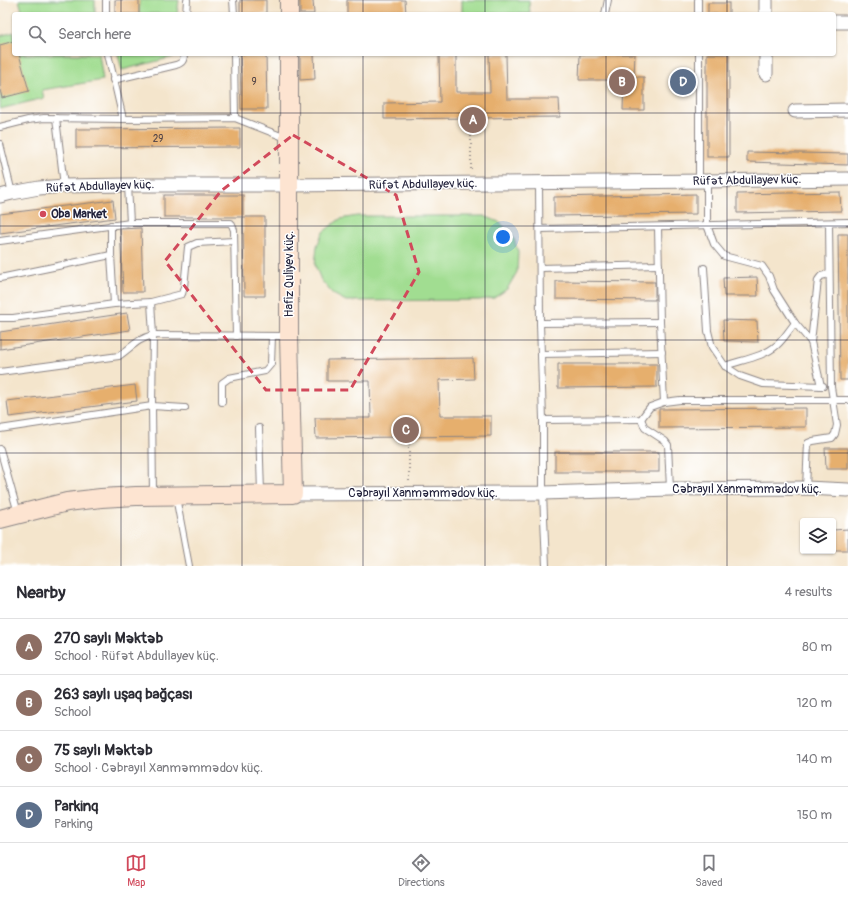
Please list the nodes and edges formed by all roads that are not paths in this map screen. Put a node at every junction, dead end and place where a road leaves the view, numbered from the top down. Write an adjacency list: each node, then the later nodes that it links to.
1 (106, 0): 8 (lane)
2 (187, 0): 9 (lane)
3 (233, 0): 10 (lane)
4 (289, 0): 11 (street)
5 (608, 0): 12 (lane)
6 (698, 0): 13 (lane)
7 (766, 0): 14 (street)
8 (106, 12)
9 (186, 12)
10 (234, 12)
11 (289, 12)
12 (605, 12)
13 (698, 12)
14 (766, 12)
15 (836, 22): 16 (street)
16 (848, 22)
17 (108, 56): 24 (lane)
18 (184, 56): 24 (lane)
19 (234, 56): 28 (lane)
20 (289, 56): 31 (street, Hafiz Quliyev küç.)
21 (698, 56): 34 (lane)
22 (766, 56): 23 (street)
23 (766, 74)
24 (113, 80): 29 (lane)
25 (848, 110): 26 (street)
26 (794, 111)
27 (56, 118): 29 (lane); 30 (lane); 38 (lane)
28 (236, 118): 29 (lane); 31 (lane)
29 (123, 119)
30 (0, 127)
31 (289, 140): 37 (street, Hafiz Quliyev küç.)
32 (0, 144): 39 (lane)
33 (848, 179): 34 (street, Rüfət Abdullayev küç.)
34 (703, 181): 35 (street, Rüfət Abdullayev küç.); 44 (lane)
35 (539, 183): 37 (street, Rüfət Abdullayev küç.); 46 (lane)
36 (128, 185): 37 (street, Rüfət Abdullayev küç.); 38 (street, Rüfət Abdullayev küç.); 41 (lane)
37 (289, 185): 63 (street, Hafiz Quliyev küç.)
38 (64, 186): 39 (street, Rüfət Abdullayev küç.)
39 (6, 195)
40 (848, 222): 42 (lane)
41 (130, 223): 43 (lane); 48 (lane)
42 (828, 223): 44 (lane); 53 (lane)
43 (111, 225): 47 (lane); 49 (lane)
44 (707, 225): 45 (lane); 60 (lane)
45 (658, 227): 46 (lane); 50 (lane)
46 (540, 229): 51 (lane)
47 (0, 241)
48 (234, 241): 55 (lane); 62 (lane)
49 (111, 255): 54 (lane); 56 (lane)
50 (659, 265): 51 (lane); 58 (lane)
51 (540, 268): 59 (lane)
52 (704, 268): 67 (lane)
53 (829, 274): 64 (lane); 70 (lane)
54 (0, 278)
55 (151, 302): 56 (lane); 61 (lane)
56 (114, 304): 57 (lane)
57 (0, 318)
58 (660, 322): 59 (lane); 65 (lane)
59 (540, 323): 66 (lane)
60 (795, 323): 64 (lane); 67 (lane)
61 (153, 335): 62 (lane); 68 (lane); 75 (lane)
62 (236, 336): 63 (lane)
63 (280, 336): 73 (lane); 86 (street, Hafiz Quliyev küç.)
64 (811, 342): 69 (lane)
65 (662, 352): 66 (lane); 74 (lane)
66 (541, 354): 78 (lane)
67 (725, 366): 69 (lane)
68 (0, 372)
69 (820, 386): 70 (lane)
70 (830, 387): 72 (lane)
71 (848, 400): 72 (lane)
72 (833, 401): 74 (lane); 82 (lane)
73 (222, 402)
74 (664, 402): 77 (lane)
75 (152, 406): 76 (lane); 80 (lane); 88 (lane)
76 (186, 408)
77 (641, 419): 78 (lane); 83 (lane)
78 (543, 420): 85 (lane)
79 (260, 428): 87 (lane)
80 (0, 429)
81 (0, 449): 90 (lane)
82 (806, 488): 83 (street, Cəbrayıl Xanməmmədov küç.); 84 (street, Cəbrayıl Xanməmmədov küç.)
83 (670, 489): 85 (street, Cəbrayıl Xanməmmədov küç.)
84 (848, 490)
85 (543, 493): 86 (street, Cəbrayıl Xanməmmədov küç.); 93 (lane)
86 (293, 494): 87 (street, Cəbrayıl Xanməmmədov küç.)
87 (260, 495): 89 (street, Cəbrayıl Xanməmmədov küç.)
88 (153, 496): 89 (street, Cəbrayıl Xanməmmədov küç.); 90 (street, Cəbrayıl Xanməmmədov küç.)
89 (176, 496): 92 (lane)
90 (18, 514): 91 (street, Cəbrayıl Xanməmmədov küç.)
91 (0, 519)
92 (189, 566)
93 (546, 566)

